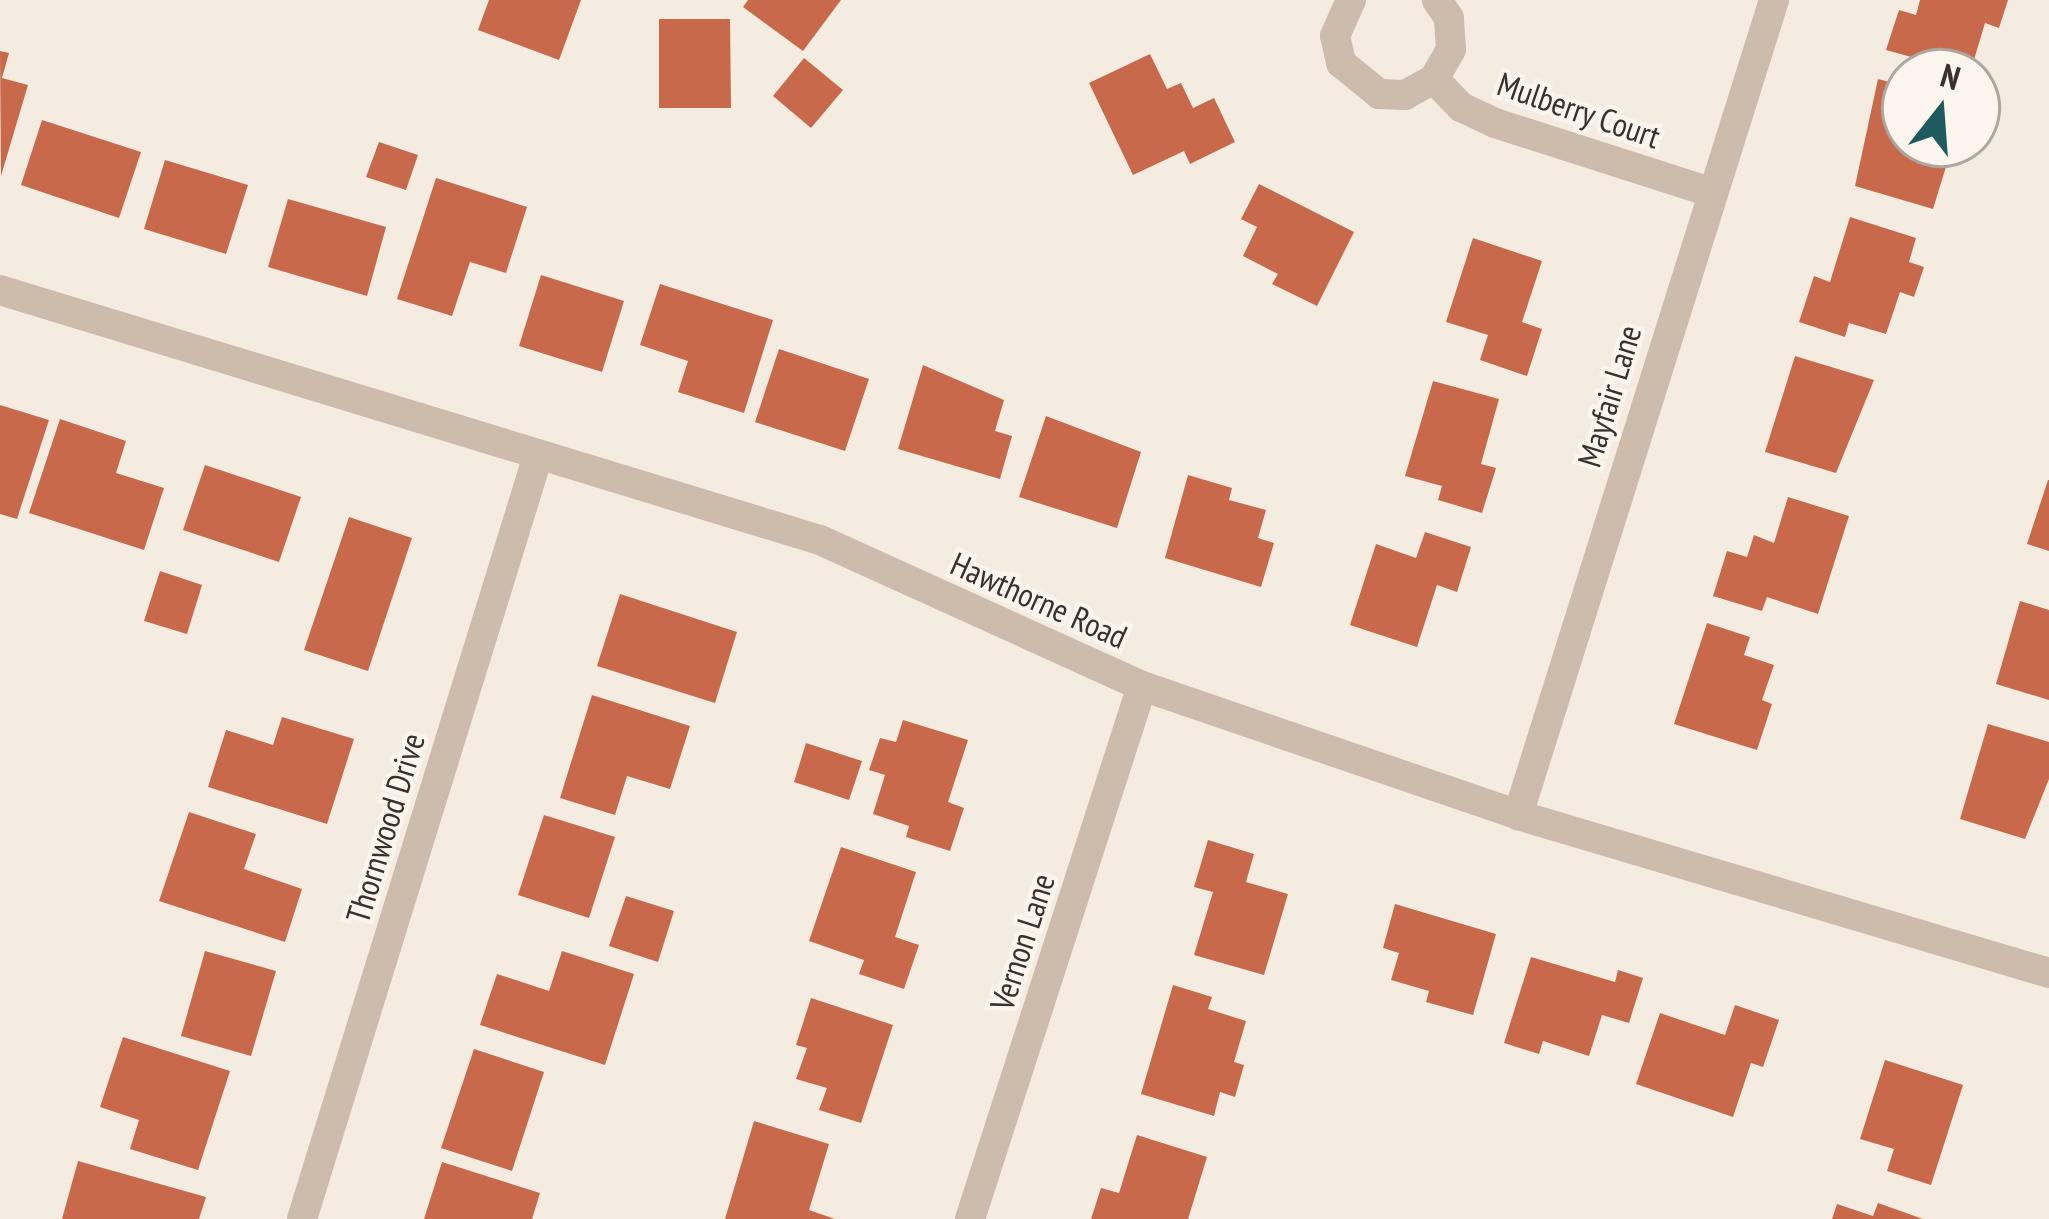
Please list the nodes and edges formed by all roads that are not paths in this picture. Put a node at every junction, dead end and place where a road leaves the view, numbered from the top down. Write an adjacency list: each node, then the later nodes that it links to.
1 (1351, 0): 4 (street)
2 (1437, 0): 4 (street)
3 (1774, 0): 5 (street, Mayfair Lane)
4 (1435, 79): 5 (street, Mulberry Court)
5 (1711, 192): 9 (street, Mayfair Lane)
6 (0, 290): 7 (street, Hawthorne Road)
7 (537, 459): 8 (street, Hawthorne Road); 11 (street, Thornwood Drive)
8 (1142, 686): 9 (street, Hawthorne Road); 12 (street, Vernon Lane)
9 (1518, 815): 10 (street, Hawthorne Road)
10 (2049, 973)
11 (302, 1219)
12 (970, 1219)

